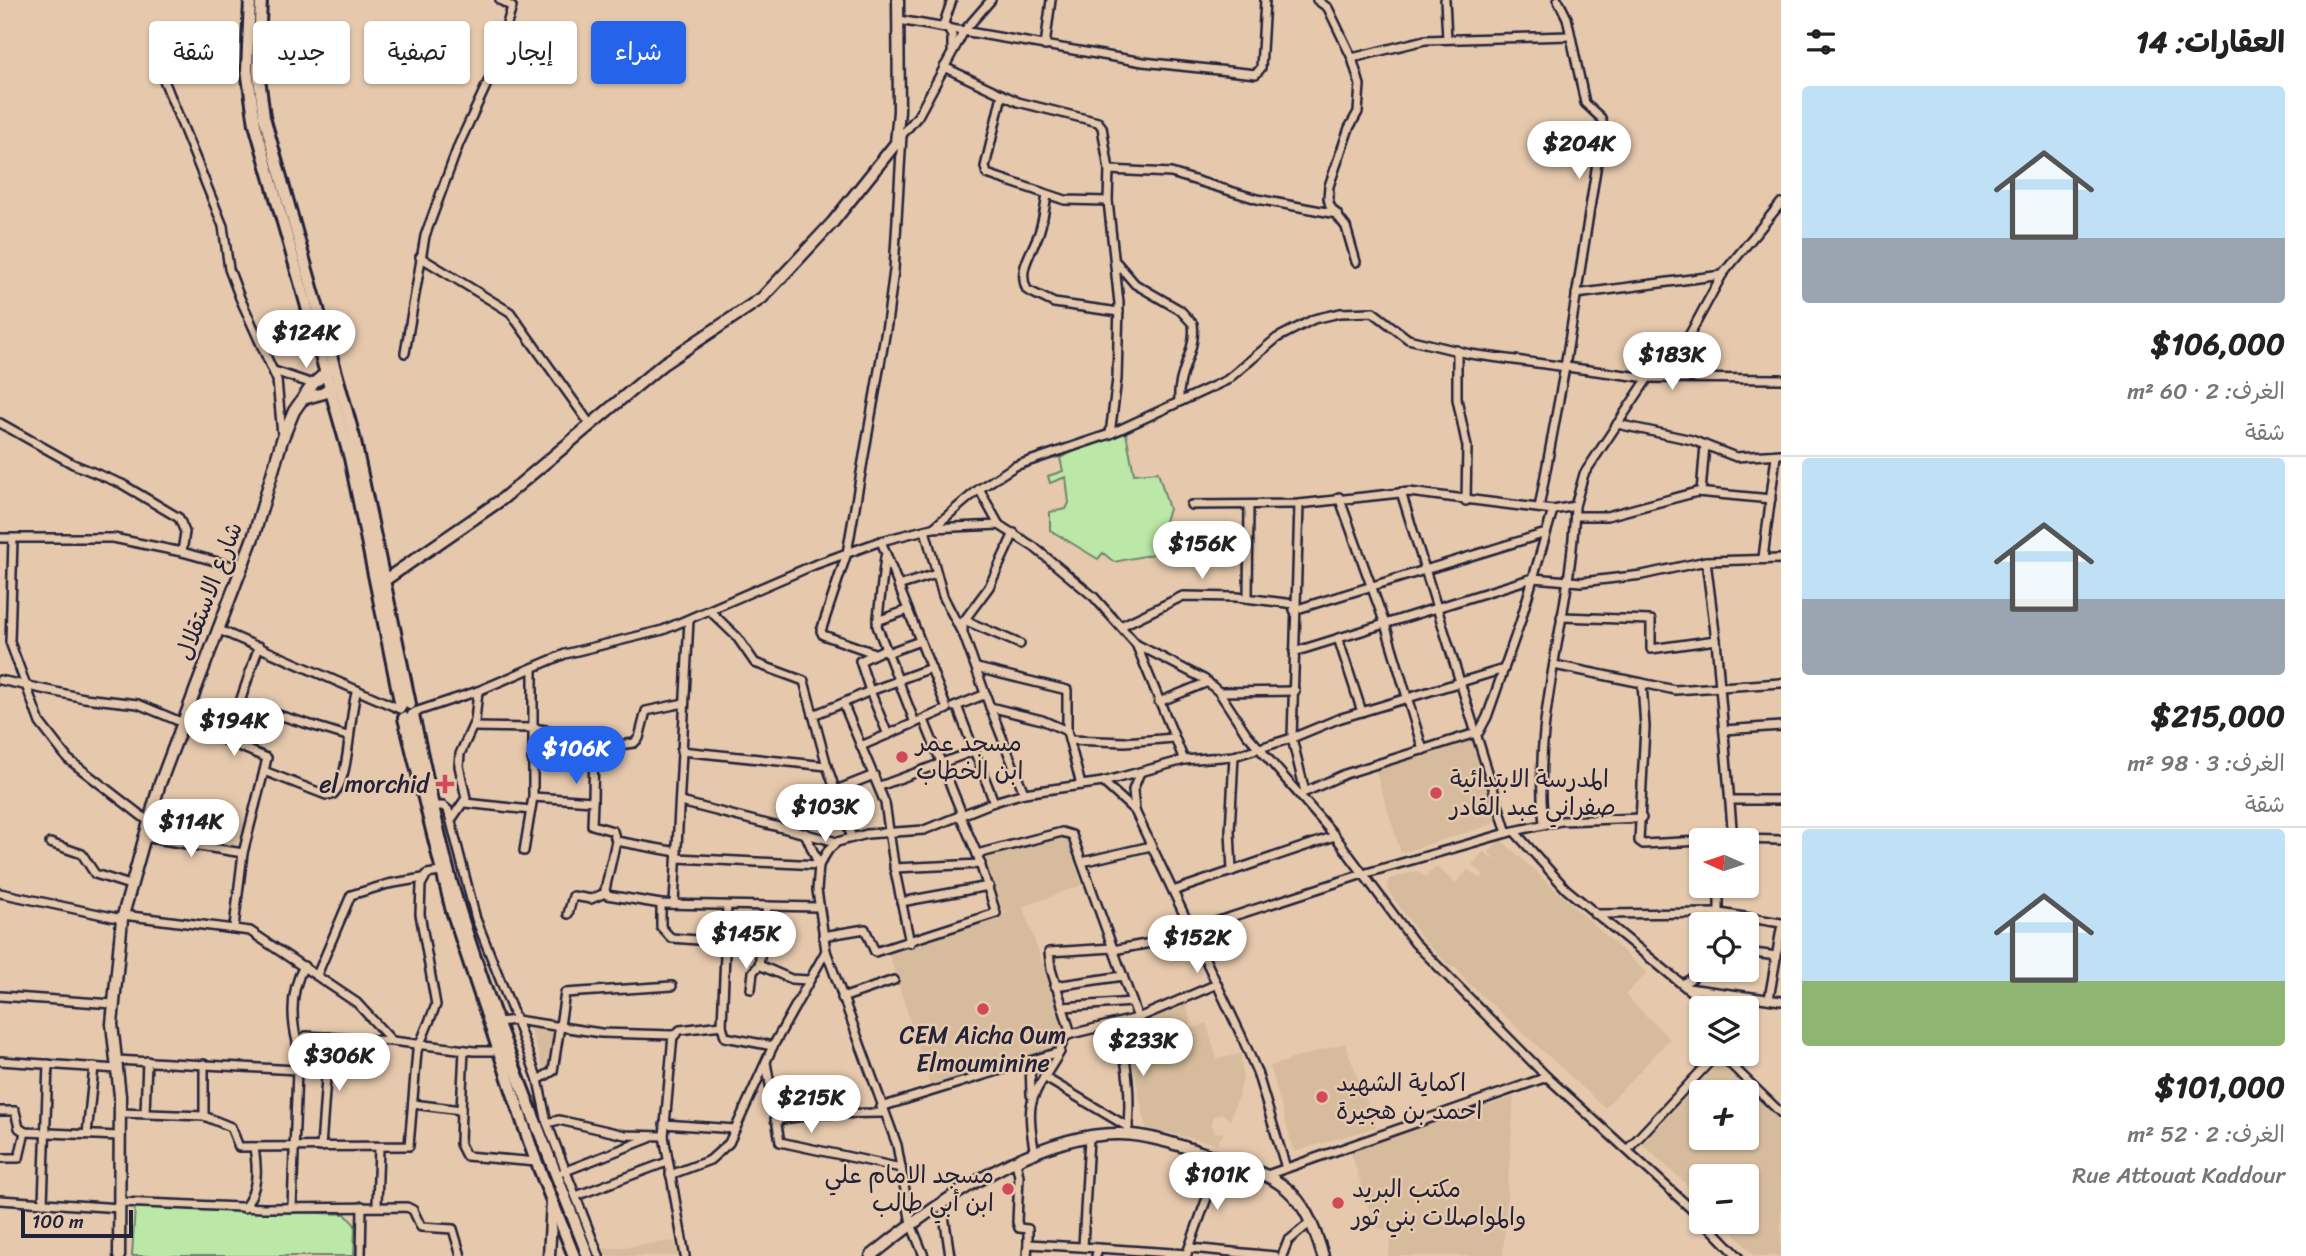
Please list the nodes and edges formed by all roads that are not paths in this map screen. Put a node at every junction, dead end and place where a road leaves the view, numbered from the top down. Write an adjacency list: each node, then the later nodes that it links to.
1 (250, 0): 38 (main road)
2 (261, 0): 38 (main road)
3 (500, 0): 29 (street)
4 (898, 0): 12 (street)
5 (952, 0): 13 (street)
6 (991, 0): 14 (street)
7 (1051, 0): 17 (street)
8 (1265, 0): 17 (street)
9 (1317, 0): 19 (street)
10 (1445, 0): 16 (street)
11 (1559, 0): 15 (street)
12 (899, 20): 13 (street); 23 (street)
13 (945, 26): 14 (street); 18 (street)
14 (964, 31): 17 (street); 18 (street)
15 (1570, 36): 16 (street); 33 (street)
16 (1447, 39): 19 (street)
17 (1045, 46)
18 (952, 53): 20 (street)
19 (1352, 58): 28 (street)
20 (944, 68): 22 (street); 23 (street)
21 (166, 84): 39 (street)
22 (1002, 95): 24 (street); 25 (street)
23 (899, 139): 49 (street); 76 (street)
24 (1109, 170): 26 (street); 28 (street)
25 (1047, 195): 26 (street); 34 (street)
26 (1108, 201): 30 (street)
27 (1781, 203): 32 (street)
28 (1337, 214): 31 (street)
29 (420, 257): 36 (street); 49 (street)
30 (1115, 260): 34 (street); 47 (street)
31 (1356, 262)
32 (1722, 275): 33 (street); 41 (street)
33 (1576, 294): 37 (street)
34 (1119, 313): 51 (street)
35 (1457, 350): 37 (street); 47 (street); 60 (street)
36 (405, 354)
37 (1565, 367): 40 (street); 65 (street)
38 (330, 369): 43 (main road); 44 (street, شارع الاستقلال); 45 (main road)
39 (274, 370): 44 (street); 52 (street)
40 (1648, 378): 41 (street); 50 (street)
41 (1666, 378): 42 (street)
42 (1781, 379)
43 (339, 380): 45 (street); 85 (main road)
44 (313, 384): 46 (street, شارع الاستقلال)
45 (330, 389): 46 (street); 138 (main road)
46 (303, 399): 52 (street, شارع الاستقلال)
47 (1179, 400): 51 (street)
48 (0, 424): 75 (street)
49 (590, 424): 85 (street)
50 (1617, 424): 53 (street); 64 (street)
51 (1110, 435): 55 (street)
52 (282, 440): 81 (street, شارع الاستقلال)
53 (1705, 445): 54 (street); 57 (street)
54 (1779, 455): 59 (street)
55 (979, 489): 68 (street); 69 (street)
56 (1401, 492): 58 (street); 60 (street); 82 (street)
57 (1701, 492): 59 (street); 67 (street)
58 (1339, 497): 61 (street); 88 (street)
59 (1771, 499): 78 (street)
60 (1466, 501): 65 (street)
61 (1299, 504): 63 (street); 90 (street)
62 (1191, 505): 63 (street)
63 (1249, 505): 89 (street)
64 (1575, 506): 66 (street); 67 (street)
65 (1539, 508): 66 (street)
66 (1553, 510): 71 (street)
67 (1574, 516): 86 (street)
68 (999, 525): 69 (street); 70 (street)
69 (929, 529): 74 (street); 83 (street)
70 (1014, 533): 96 (street); 99 (street)
71 (1546, 533): 82 (street); 84 (street)
72 (0, 538): 73 (street)
73 (13, 539): 75 (street); 122 (street)
74 (881, 541): 76 (street); 77 (street)
75 (182, 552): 81 (street)
76 (847, 553): 93 (street); 110 (street)
77 (885, 554): 87 (street); 97 (street)
78 (1763, 558): 79 (street); 80 (street)
79 (1781, 559)
80 (1706, 561): 86 (street); 104 (street)
81 (240, 568): 100 (street, شارع الاستقلال)
82 (1425, 570): 88 (street); 91 (street)
83 (936, 574): 87 (street); 101 (street)
84 (1533, 578): 86 (street); 91 (street); 115 (street)
85 (385, 580): 138 (main road)
86 (1566, 582): 94 (street)
87 (898, 586): 92 (street)
88 (1372, 587): 90 (street); 98 (street)
89 (1248, 598): 90 (street); 99 (street)
90 (1294, 607): 109 (street)
91 (1437, 607): 98 (street); 119 (street)
92 (908, 610): 97 (street); 103 (street)
93 (710, 611): 95 (street); 140 (street)
94 (1561, 617): 104 (street); 111 (street)
95 (690, 620): 112 (street); 134 (street)
96 (964, 620): 101 (street); 106 (street)
97 (877, 621): 108 (street)
98 (1385, 624): 102 (street); 130 (street)
99 (1121, 626): 105 (street)
100 (217, 629): 107 (street); 142 (street, شارع الاستقلال)
101 (962, 634): 114 (street)
102 (1338, 638): 109 (street); 139 (street)
103 (920, 640): 108 (street); 113 (street)
104 (1716, 640): 123 (street)
105 (1136, 644): 118 (street); 132 (street)
106 (1020, 645)
107 (259, 646): 124 (street); 133 (street)
108 (886, 651): 110 (street); 117 (street)
109 (1294, 652): 127 (street)
110 (874, 653): 126 (street)
111 (1554, 666): 120 (street); 191 (street)
112 (533, 668): 125 (street); 146 (street)
113 (931, 668): 117 (street); 137 (street)
114 (977, 668): 129 (street); 148 (street)
115 (1504, 669): 119 (street); 150 (street)
116 (0, 680): 122 (street)
117 (898, 681): 126 (street); 143 (street)
118 (1208, 682): 128 (street); 132 (street)
119 (1459, 682): 130 (street); 150 (street)
120 (1642, 683): 123 (street); 188 (street)
121 (1781, 683): 123 (street)
122 (27, 685): 142 (street); 190 (street)
123 (1721, 689): 147 (street)
124 (357, 690): 138 (street); 151 (street)
125 (478, 691): 138 (street); 145 (street)
126 (870, 691): 131 (street); 149 (street)
127 (1295, 691): 128 (street); 153 (street)
128 (1219, 692): 158 (street)
129 (986, 694): 135 (street); 136 (street)
130 (1407, 698): 139 (street); 159 (street)
131 (843, 702): 140 (street); 156 (street)
132 (1159, 702): 152 (street)
133 (239, 703): 151 (street); 154 (street)
134 (684, 703): 157 (street); 160 (street)
135 (957, 705): 137 (street); 161 (street)
136 (990, 707): 148 (street); 175 (street)
137 (947, 709): 141 (street)
138 (407, 711): 184 (main road); 215 (main road)
139 (1362, 712): 153 (street)
140 (813, 715): 167 (street)
141 (924, 720): 143 (street); 166 (street)
142 (183, 722): 154 (street); 190 (street, شارع الاستقلال)
143 (915, 723): 149 (street)
144 (1781, 726): 147 (street)
145 (473, 727): 146 (street); 182 (street)
146 (532, 728): 157 (street); 163 (street)
147 (1724, 730): 178 (street)
148 (1067, 731): 155 (street)
149 (888, 735): 156 (street)
150 (1476, 735): 159 (street); 193 (street)
151 (347, 736): 168 (street)
152 (1174, 738): 155 (street); 164 (street)
153 (1292, 738): 158 (street); 176 (street)
154 (227, 740): 168 (street)
155 (1069, 740): 172 (street)
156 (861, 746): 170 (street)
157 (596, 748): 165 (street)
158 (1260, 748): 162 (street); 176 (street)
159 (1423, 750): 176 (street)
160 (681, 751): 167 (street); 183 (street)
161 (974, 751): 166 (street); 181 (street)
162 (1234, 756): 164 (street); 214 (street)
163 (532, 759): 165 (street); 177 (street)
164 (1184, 760): 169 (street)
165 (595, 763): 180 (street)
166 (942, 765): 173 (street); 187 (street)
167 (827, 766): 174 (street)
168 (264, 771): 207 (street)
169 (1140, 772): 171 (street); 186 (street)
170 (874, 775): 173 (street); 174 (street)
171 (1103, 782): 172 (street); 186 (street)
172 (1081, 785): 175 (street)
173 (880, 786): 194 (street)
174 (836, 790): 198 (street)
175 (1024, 793): 181 (street)
176 (1302, 794): 196 (street)
177 (533, 797): 180 (street); 185 (street)
178 (1730, 800): 179 (street); 192 (street)
179 (1781, 800)
180 (593, 801): 200 (street)
181 (994, 802): 187 (street)
182 (465, 803): 185 (street); 189 (street)
183 (681, 803): 195 (street); 209 (street)
184 (433, 806): 189 (street); 267 (main road)
185 (531, 810): 206 (street)
186 (1135, 811): 205 (street)
187 (961, 815): 194 (street); 208 (street)
188 (1642, 818): 191 (street); 203 (street)
189 (451, 820): 266 (street)
190 (148, 821): 197 (street, شارع الاستقلال)
191 (1544, 824): 193 (street)
192 (1732, 828)
193 (1510, 832): 216 (street); 230 (street)
194 (891, 833): 198 (street); 213 (street)
195 (805, 834): 202 (street); 212 (street)
196 (1335, 836): 214 (street); 216 (street)
197 (143, 837): 207 (street); 218 (street, شارع الاستقلال)
198 (852, 838): 202 (street)
199 (1759, 840): 201 (street)
200 (616, 841): 209 (street); 222 (street)
201 (1781, 841)
202 (837, 842): 212 (street)
203 (1689, 842)
204 (50, 843): 218 (street)
205 (1151, 846): 210 (street); 220 (street)
206 (524, 851)
207 (243, 853): 235 (street)
208 (977, 854): 210 (street); 211 (street)
209 (677, 855): 212 (street); 225 (street)
210 (1082, 862): 241 (street)
211 (981, 864): 213 (street); 219 (street)
212 (820, 865): 228 (street)
213 (894, 868): 223 (street)
214 (1232, 871): 220 (street)
215 (440, 872): 217 (street); 279 (main road)
216 (1363, 874): 237 (street); 293 (street)
217 (423, 878): 247 (street); 276 (street)
218 (130, 885): 232 (street, شارع الاستقلال)
219 (989, 886): 223 (street); 240 (street)
220 (1173, 891): 237 (street)
221 (0, 892): 232 (street)
222 (606, 893): 224 (street); 229 (street)
223 (901, 902): 240 (street)
224 (661, 904): 225 (street); 239 (street)
225 (674, 904): 226 (street)
226 (727, 906): 227 (street); 239 (street)
227 (767, 906): 228 (street); 245 (street)
228 (818, 907): 238 (street)
229 (568, 914)
230 (1594, 914): 231 (street); 255 (street)
231 (1689, 914)
232 (122, 917): 235 (street); 263 (street, شارع الاستقلال)
233 (1759, 920): 234 (street)
234 (1781, 923)
235 (234, 927): 246 (street)
236 (1781, 929): 244 (street)
237 (1192, 933): 241 (street); 252 (street)
238 (823, 936): 240 (street); 242 (street)
239 (725, 942): 268 (street)
240 (910, 943)
241 (1113, 949): 248 (street); 254 (street)
242 (826, 951): 249 (street); 259 (street)
243 (1759, 954): 244 (street)
244 (1777, 956): 260 (street)
245 (759, 965): 249 (street); 256 (street)
246 (304, 966): 247 (street); 275 (street)
247 (317, 975): 274 (street)
248 (1123, 976): 254 (street); 262 (street)
249 (808, 980): 277 (street)
250 (894, 980): 259 (street)
251 (1690, 982): 255 (street)
252 (1217, 984): 265 (street); 330 (street)
253 (672, 986): 270 (street)
254 (1055, 986): 264 (street)
255 (1686, 986): 258 (street); 260 (street)
256 (751, 989)
257 (0, 996): 263 (street)
258 (1697, 996)
259 (842, 998): 300 (street)
260 (1769, 999): 261 (street)
261 (1781, 1001)
262 (1132, 1002): 264 (street); 265 (street)
263 (113, 1004): 287 (street, شارع الاستقلال)
264 (1063, 1007): 271 (street)
265 (1138, 1018): 269 (street)
266 (516, 1020): 267 (street); 270 (street); 294 (street)
267 (498, 1022): 299 (main road)
268 (722, 1025): 272 (street); 277 (street)
269 (1117, 1025): 271 (street); 310 (street)
270 (559, 1027): 272 (street); 294 (street)
271 (1071, 1034): 280 (street)
272 (674, 1036): 308 (street)
273 (329, 1037): 274 (street); 275 (street); 319 (street)
274 (392, 1041): 276 (street)
275 (297, 1042): 291 (street)
276 (418, 1044): 278 (street); 296 (street)
277 (772, 1046): 281 (street)
278 (464, 1050): 279 (street); 298 (street)
279 (499, 1051): 326 (main road)
280 (1060, 1051): 284 (street); 292 (street)
281 (765, 1060): 306 (street); 309 (street)
282 (0, 1061): 285 (street)
283 (147, 1061): 286 (street); 287 (street); 303 (street)
284 (1030, 1061): 295 (street); 300 (street)
285 (48, 1064): 290 (street); 312 (street)
286 (204, 1064): 291 (street); 305 (street)
287 (116, 1065): 290 (street); 302 (street, شارع الاستقلال)
288 (1707, 1066): 322 (street)
289 (1731, 1066): 304 (street)
290 (94, 1067): 313 (street)
291 (297, 1070): 318 (street)
292 (1044, 1077): 295 (street); 310 (street)
293 (1547, 1077): 322 (street); 330 (street)
294 (538, 1080): 297 (street)
295 (1031, 1099): 323 (street)
296 (413, 1104): 298 (street); 321 (street)
297 (543, 1104): 299 (street); 307 (street)
298 (461, 1110): 326 (street)
299 (529, 1110): 331 (main road)
300 (882, 1110): 306 (street); 329 (street)
301 (0, 1111): 311 (street)
302 (120, 1113): 303 (street); 314 (street, شارع الاستقلال)
303 (145, 1113): 305 (street)
304 (1781, 1113)
305 (204, 1116): 320 (street)
306 (775, 1120): 329 (street)
307 (547, 1123): 315 (street); 331 (street)
308 (664, 1124): 309 (street); 316 (street)
309 (735, 1129): 332 (street)
310 (1127, 1131): 317 (street); 325 (street)
311 (25, 1132): 312 (street); 324 (street)
312 (46, 1132): 313 (street); 338 (street)
313 (87, 1134): 314 (street)
314 (119, 1136): 339 (street, شارع الاستقلال)
315 (655, 1136): 316 (street); 331 (street)
316 (664, 1136): 327 (street)
317 (1089, 1138): 323 (street); 349 (street)
318 (293, 1147): 319 (street); 320 (street); 344 (street)
319 (321, 1147): 321 (street)
320 (254, 1148): 343 (street)
321 (379, 1148): 340 (street)
322 (1628, 1149): 342 (street)
323 (1035, 1154): 328 (street)
324 (0, 1158)
325 (1222, 1159): 333 (street); 351 (street)
326 (537, 1162): 336 (main road)
327 (667, 1162): 332 (street); 334 (street)
328 (1016, 1162): 337 (street); 348 (street)
329 (901, 1168): 346 (street)
330 (1286, 1168): 333 (street)
331 (561, 1173): 334 (street); 358 (main road)
332 (670, 1175): 360 (street)
333 (1267, 1175): 345 (street)
334 (576, 1196): 359 (street)
335 (0, 1200): 338 (street)
336 (552, 1202): 356 (street); 357 (main road)
337 (942, 1202): 346 (street); 363 (street)
338 (43, 1203): 339 (street)
339 (120, 1205): 343 (street); 353 (street, شارع الاستقلال)
340 (377, 1205): 341 (street); 355 (street)
341 (362, 1206): 344 (street); 354 (street)
342 (1689, 1207)
343 (244, 1208): 344 (street)
344 (292, 1208)
345 (1312, 1221): 366 (street); 367 (street)
346 (911, 1224): 361 (street); 362 (street)
347 (1717, 1234): 368 (street)
348 (1028, 1244): 349 (street); 364 (street)
349 (1083, 1247): 350 (street)
350 (1097, 1252): 351 (street)
351 (1188, 1252): 352 (street)
352 (1236, 1254): 365 (street)
353 (119, 1256)
354 (361, 1256)
355 (461, 1256)
356 (549, 1256)
357 (574, 1256)
358 (588, 1256)
359 (599, 1256)
360 (685, 1256)
361 (872, 1256)
362 (924, 1256)
363 (950, 1256)
364 (1027, 1256)
365 (1275, 1256)
366 (1282, 1256)
367 (1323, 1256)
368 (1738, 1256)

